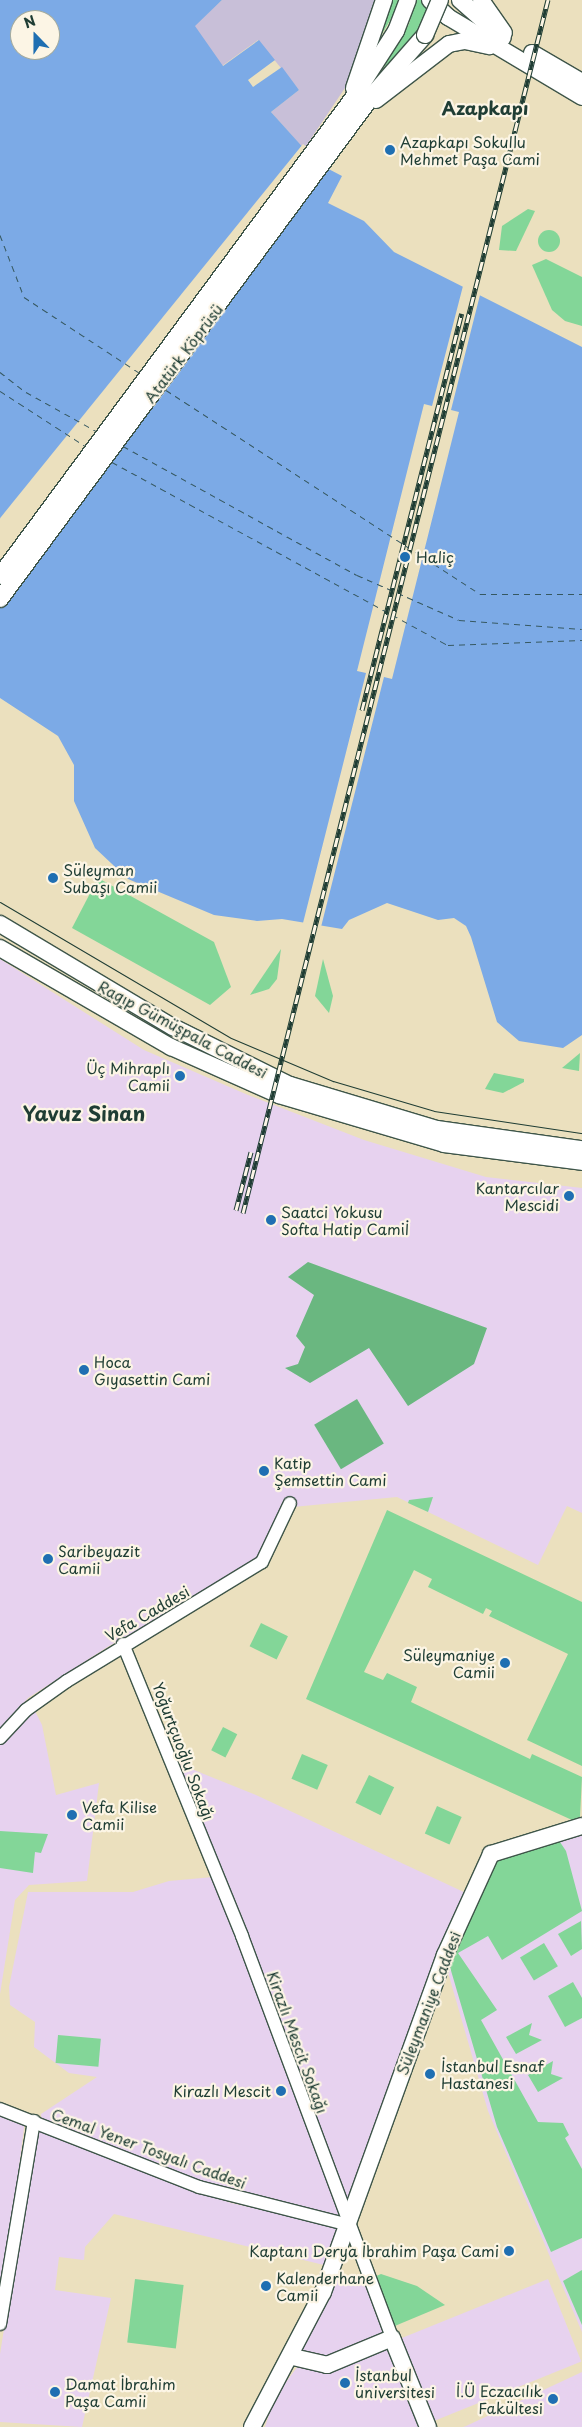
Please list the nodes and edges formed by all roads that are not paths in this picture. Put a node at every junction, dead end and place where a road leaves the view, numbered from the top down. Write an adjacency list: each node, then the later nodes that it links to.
1 (384, 0): 10 (main road)
2 (430, 0): 7 (main road)
3 (440, 0): 10 (main road, bridge)
4 (460, 0): 7 (main road)
5 (481, 0): 7 (main road)
6 (406, 7): 10 (main road)
7 (506, 45): 8 (main road); 9 (main road); 10 (main road)
8 (582, 82)
9 (582, 97)
10 (359, 102): 11 (main road, Atatürk Köprüsü); 12 (main road, Atatürk Köprüsü)
11 (0, 576)
12 (0, 599)
13 (0, 924): 15 (main road, Ragıp Gümüşpala Caddesi)
14 (0, 948): 16 (main road, Ragıp Gümüşpala Caddesi)
15 (582, 1149)
16 (582, 1162)
17 (290, 1503): 18 (street, Vefa Caddesi)
18 (123, 1644): 19 (street, Vefa Caddesi); 21 (street, Yoğurtçuoğlu Sokağı)
19 (0, 1738)
20 (582, 1826): 24 (main road, Süleymaniye Caddesi)
21 (214, 1870): 24 (street, Kirazlı Mescit Sokağı)
22 (0, 2108): 23 (street, Cemal Yener Tosyalı Caddesi)
23 (34, 2121): 24 (street, Cemal Yener Tosyalı Caddesi); 25 (street)
24 (349, 2225): 26 (street, Kirazlı Mescit Sokağı); 27 (main road, Süleymaniye Caddesi)
25 (0, 2324)
26 (392, 2338): 27 (main road); 29 (main road)
27 (293, 2357): 28 (main road, Süleymaniye Caddesi)
28 (252, 2427)
29 (428, 2427)

